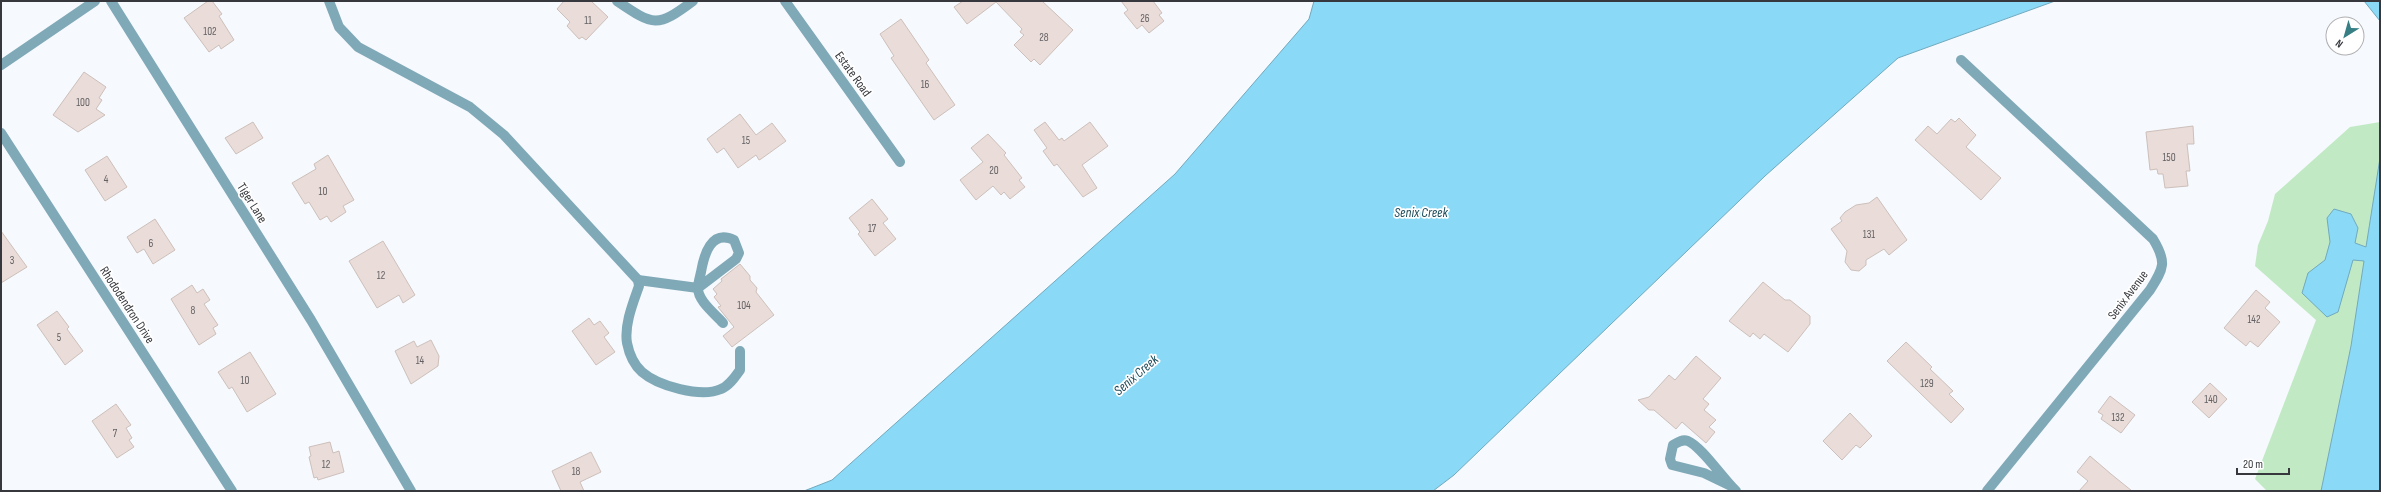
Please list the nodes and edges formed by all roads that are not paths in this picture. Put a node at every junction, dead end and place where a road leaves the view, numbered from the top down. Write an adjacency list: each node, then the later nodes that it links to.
1 (95, 1): 8 (street)
2 (111, 1): 17 (street, Tiger Lane)
3 (329, 1): 11 (street)
4 (617, 1): 5 (street)
5 (693, 1)
6 (785, 1): 10 (street, Estate Road)
7 (1961, 60): 18 (street, Senix Avenue)
8 (1, 65)
9 (1, 134): 16 (street, Rhododendron Drive)
10 (900, 162)
11 (638, 280): 12 (street); 14 (street)
12 (698, 288): 12 (street); 13 (street)
13 (723, 323)
14 (740, 351)
15 (1733, 488): 15 (street)
16 (232, 491)
17 (411, 491)
18 (1987, 491)

